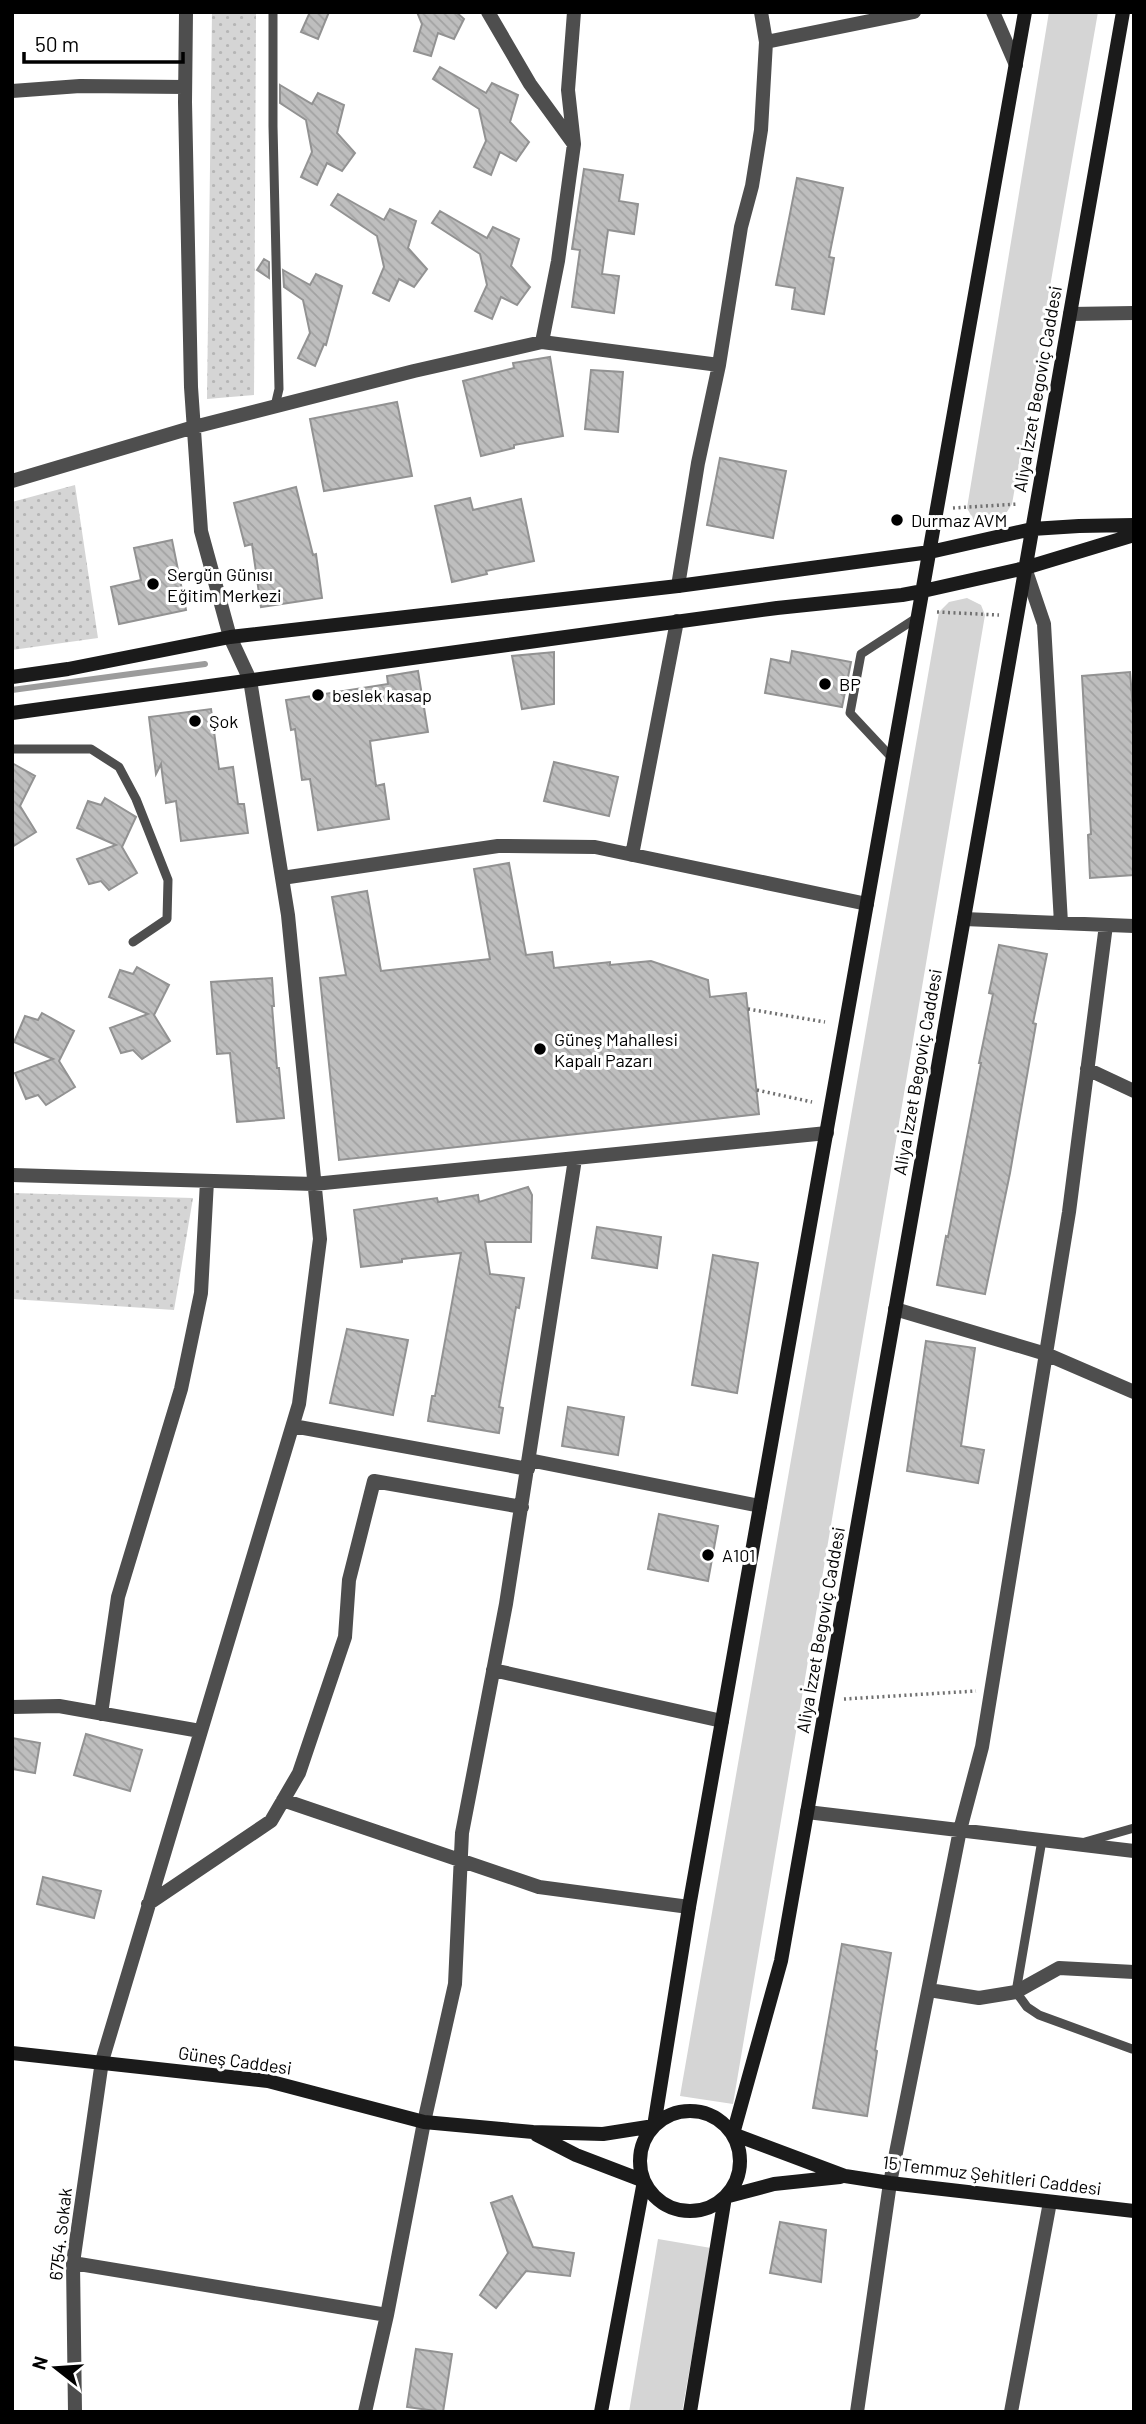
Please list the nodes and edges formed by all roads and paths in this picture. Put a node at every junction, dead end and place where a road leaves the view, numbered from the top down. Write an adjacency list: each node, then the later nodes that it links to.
1 (186, 12): 12 (street, 6754. Sokak)
2 (273, 12): 19 (lane)
3 (488, 12): 14 (street)
4 (575, 12): 14 (street)
5 (761, 12): 10 (street)
6 (914, 12): 10 (street)
7 (993, 12): 11 (street)
8 (1025, 12): 11 (main road)
9 (1123, 12): 16 (main road, Aliya İzzet Begoviç Caddesi)
10 (766, 42): 18 (street)
11 (1016, 65): 23 (main road)
12 (185, 88): 13 (street); 20 (street, 6754. Sokak)
13 (12, 91)
14 (574, 144): 17 (street)
15 (1134, 313): 16 (street)
16 (1070, 314): 22 (main road, Aliya İzzet Begoviç Caddesi)
17 (542, 342): 18 (street); 19 (street)
18 (719, 365): 29 (street)
19 (275, 406): 20 (street)
20 (194, 427): 21 (street); 34 (street, 6754. Sokak)
21 (12, 481)
22 (1037, 502): 23 (path); 25 (main road, Aliya İzzet Begoviç Caddesi)
23 (937, 509): 27 (main road)
24 (1134, 525): 25 (main road)
25 (1031, 529): 27 (main road); 28 (main road, Aliya İzzet Begoviç Caddesi)
26 (1134, 535): 28 (main road)
27 (930, 552): 29 (main road); 30 (main road)
28 (1025, 568): 30 (main road); 32 (main road, Aliya İzzet Begoviç Caddesi); 44 (street)
29 (678, 586): 34 (main road)
30 (923, 591): 31 (main road); 33 (main road)
31 (918, 614): 32 (path); 39 (main road); 39 (lane)
32 (1016, 616): 43 (main road, Aliya İzzet Begoviç Caddesi)
33 (677, 621): 36 (main road); 40 (street)
34 (230, 637): 35 (main road); 36 (street, 6754. Sokak)
35 (12, 677)
36 (250, 680): 37 (main road); 41 (street, 6754. Sokak)
37 (12, 713)
38 (12, 749): 47 (lane)
39 (892, 759): 42 (main road)
40 (632, 855): 41 (street); 42 (street)
41 (282, 878): 58 (street, 6754. Sokak)
42 (867, 904): 54 (main road)
43 (964, 919): 44 (street); 59 (main road, Aliya İzzet Begoviç Caddesi)
44 (1061, 923): 45 (street)
45 (1107, 925): 46 (street); 50 (street)
46 (1134, 926)
47 (133, 942)
48 (748, 1009): 49 (path)
49 (825, 1022)
50 (1087, 1069): 52 (street); 60 (street)
51 (757, 1090): 53 (path)
52 (1134, 1091)
53 (812, 1102)
54 (827, 1133): 55 (street); 64 (main road)
55 (575, 1159): 58 (street); 63 (street)
56 (12, 1175): 57 (street)
57 (207, 1181): 58 (street); 70 (street)
58 (314, 1184): 62 (street, 6754. Sokak)
59 (895, 1310): 60 (street); 68 (main road, Aliya İzzet Begoviç Caddesi)
60 (1046, 1354): 61 (street); 67 (street)
61 (1134, 1392)
62 (293, 1426): 63 (street); 72 (street, 6754. Sokak)
63 (529, 1464): 64 (street); 65 (street)
64 (760, 1506): 71 (main road)
65 (522, 1507): 66 (street); 73 (street)
66 (493, 1670): 71 (street); 80 (street)
67 (992, 1690): 68 (path); 76 (street)
68 (827, 1700): 74 (main road, Aliya İzzet Begoviç Caddesi)
69 (12, 1707): 70 (street)
70 (101, 1714): 72 (street)
71 (722, 1721): 82 (main road)
72 (200, 1731): 81 (street, 6754. Sokak)
73 (283, 1800): 80 (street); 81 (street)
74 (807, 1812): 76 (street); 92 (main road, Aliya İzzet Begoviç Caddesi)
75 (1134, 1828): 78 (lane)
76 (960, 1830): 77 (street); 84 (street)
77 (1042, 1840): 78 (street); 85 (lane)
78 (1078, 1844): 79 (street)
79 (1134, 1851)
80 (460, 1861): 82 (street); 89 (street)
81 (148, 1904): 88 (street, 6754. Sokak)
82 (690, 1907): 90 (main road)
83 (1134, 1972): 85 (street)
84 (929, 1990): 85 (street); 95 (street)
85 (1016, 1992): 86 (lane)
86 (1132, 2049)
87 (12, 2053): 88 (main road, Güneş Caddesi)
88 (102, 2061): 89 (main road, Güneş Caddesi); 99 (street, 6754. Sokak)
89 (424, 2122): 91 (main road, Güneş Caddesi); 100 (street)
90 (654, 2126): 91 (main road, Güneş Caddesi); 92 (main road); 94 (main road)
91 (533, 2132): 94 (main road)
92 (733, 2134): 93 (main road); 96 (main road)
93 (845, 2176): 95 (main road, 15 Temmuz Şehitleri Caddesi); 96 (main road)
94 (644, 2181): 96 (main road); 103 (main road)
95 (890, 2183): 97 (main road, 15 Temmuz Şehitleri Caddesi); 105 (street)
96 (725, 2197): 104 (main road)
97 (1050, 2202): 98 (main road, 15 Temmuz Şehitleri Caddesi); 106 (street)
98 (1134, 2211)
99 (73, 2263): 100 (street); 101 (street, 6754. Sokak)
100 (387, 2315): 102 (street)
101 (75, 2412)
102 (366, 2412)
103 (601, 2412)
104 (690, 2412)
105 (857, 2412)
106 (1011, 2412)

